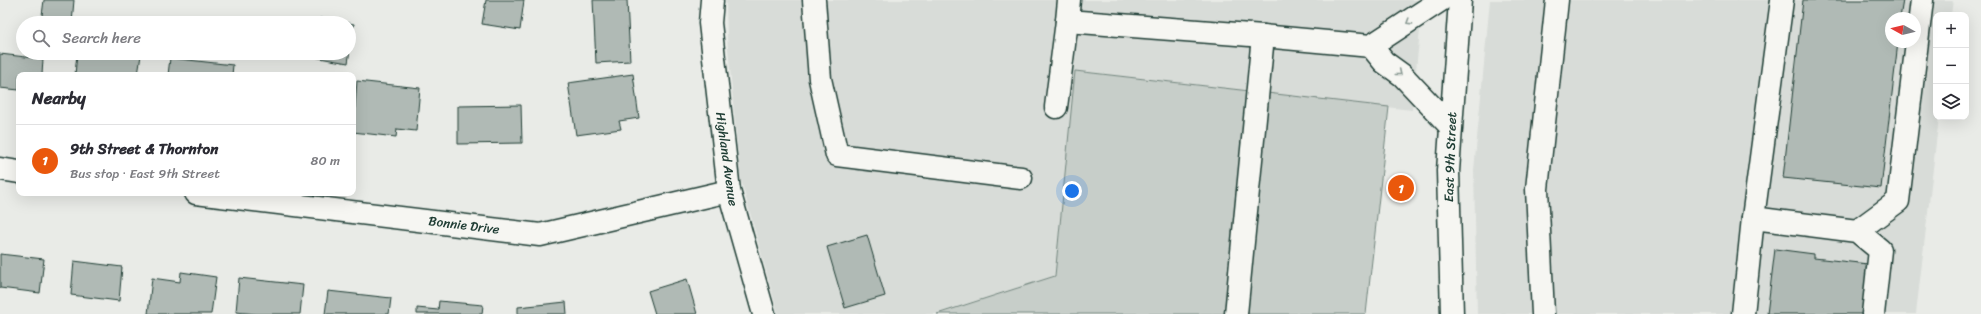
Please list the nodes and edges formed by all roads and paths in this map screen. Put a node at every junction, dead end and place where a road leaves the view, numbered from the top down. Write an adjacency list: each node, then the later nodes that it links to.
1 (712, 0): 17 (street, Highland Avenue)
2 (814, 0): 16 (street)
3 (1069, 0): 9 (street)
4 (1441, 0): 11 (street, one-way to 11)
5 (1460, 0): 13 (street, East 9th Street)
6 (1557, 0): 24 (street)
7 (1782, 0): 19 (street)
8 (1922, 0): 20 (street)
9 (1067, 21): 10 (street); 12 (street)
10 (1263, 36): 11 (street); 22 (street)
11 (1371, 46): 13 (street, one-way to 13)
12 (1056, 107)
13 (1450, 126): 23 (street, East 9th Street)
14 (0, 169): 15 (street)
15 (16, 172)
16 (1021, 178)
17 (729, 191): 18 (street, Bonnie Drive); 21 (street, Highland Avenue)
18 (221, 196)
19 (1754, 218): 20 (street); 25 (street)
20 (1857, 231): 26 (street)
21 (764, 314)
22 (1236, 314)
23 (1452, 314)
24 (1543, 314)
25 (1743, 314)
26 (1873, 314)

